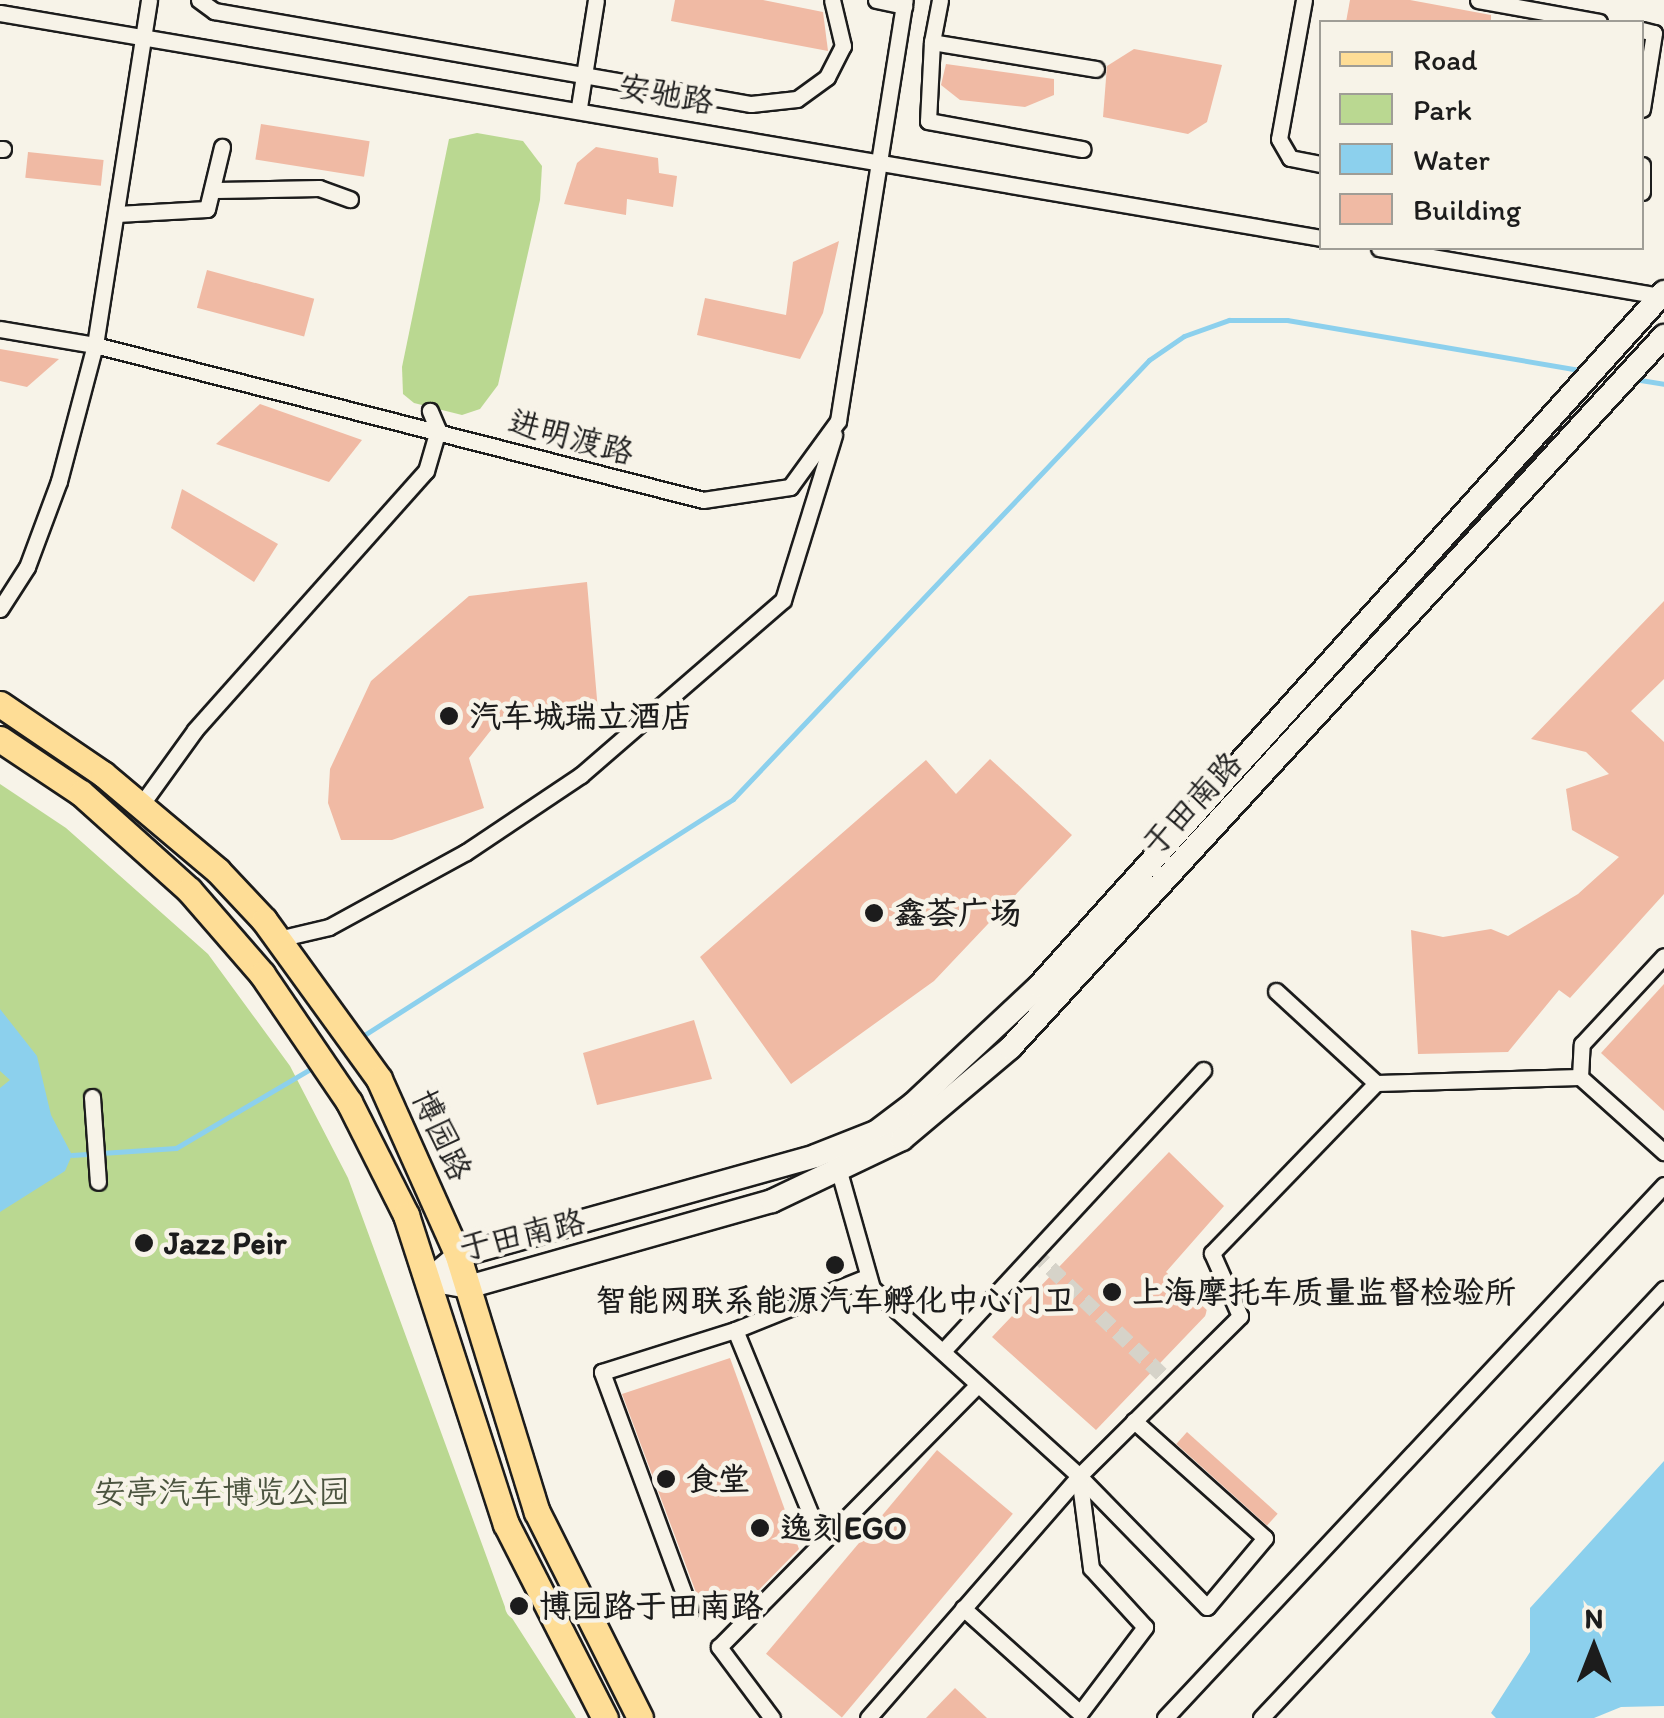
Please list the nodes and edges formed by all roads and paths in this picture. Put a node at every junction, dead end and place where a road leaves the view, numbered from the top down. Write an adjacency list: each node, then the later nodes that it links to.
1 (149, 0): 13 (street)
2 (199, 0): 16 (street)
3 (596, 0): 16 (street)
4 (832, 0): 16 (street)
5 (876, 0): 9 (street)
6 (940, 0): 14 (street)
7 (1304, 0): 22 (street)
8 (1478, 0): 11 (street)
9 (905, 3): 21 (street, 进明渡路)
10 (0, 13): 13 (street, 安驰路)
11 (1588, 20)
12 (1644, 30): 17 (street)
13 (142, 39): 18 (street, 安驰路); 25 (street)
14 (932, 42): 15 (street); 20 (street)
15 (1096, 69)
16 (584, 74): 18 (street)
17 (1644, 96)
18 (579, 107): 21 (street, 安驰路)
19 (222, 147): 23 (street)
20 (1082, 149)
21 (878, 158): 26 (street, 安驰路); 34 (street, 进明渡路)
22 (1319, 163)
23 (215, 190): 24 (street); 25 (street)
24 (350, 198)
25 (117, 214): 32 (street)
26 (1319, 237)
27 (1406, 250): 28 (street)
28 (1433, 252): 29 (street)
29 (1662, 294): 40 (street, 于田南路)
30 (0, 329): 32 (street, 进明渡路)
31 (1664, 336): 40 (street, 于田南路)
32 (94, 345): 35 (street, 进明渡路); 36 (street)
33 (430, 411): 35 (street)
34 (838, 422): 35 (street, 进明渡路); 41 (street)
35 (438, 430): 39 (street)
36 (0, 609)
37 (0, 704): 39 (main road, 博园路)
38 (0, 739): 54 (main road, 博园路)
39 (142, 805): 41 (main road, 博园路)
40 (1140, 891): 49 (street, 于田南路); 52 (street, 于田南路)
41 (278, 938): 52 (main road, 博园路)
42 (1664, 956): 45 (street)
43 (1276, 991): 46 (street)
44 (1202, 1070): 58 (street)
45 (1580, 1078): 46 (street); 48 (street)
46 (1376, 1083): 60 (street)
47 (92, 1097): 50 (street)
48 (1664, 1152)
49 (840, 1175): 53 (street); 55 (street, 于田南路)
50 (98, 1182)
51 (1664, 1185): 69 (street)
52 (458, 1256): 54 (street, 于田南路); 55 (main road, 博园路)
53 (868, 1277): 57 (street); 58 (street)
54 (429, 1280): 55 (street, 于田南路); 65 (main road, 博园路)
55 (468, 1287): 66 (main road, 博园路)
56 (1664, 1289): 70 (street)
57 (735, 1330): 62 (street); 64 (street)
58 (942, 1351): 59 (street)
59 (976, 1386): 61 (street); 62 (street)
60 (1134, 1420): 61 (street); 61 (street)
61 (1078, 1476): 63 (street); 63 (street)
62 (822, 1542): 67 (street)
63 (964, 1608): 68 (street)
64 (690, 1610)
65 (605, 1718)
66 (640, 1718)
67 (772, 1718)
68 (868, 1718)
69 (1165, 1718)
70 (1261, 1718)

